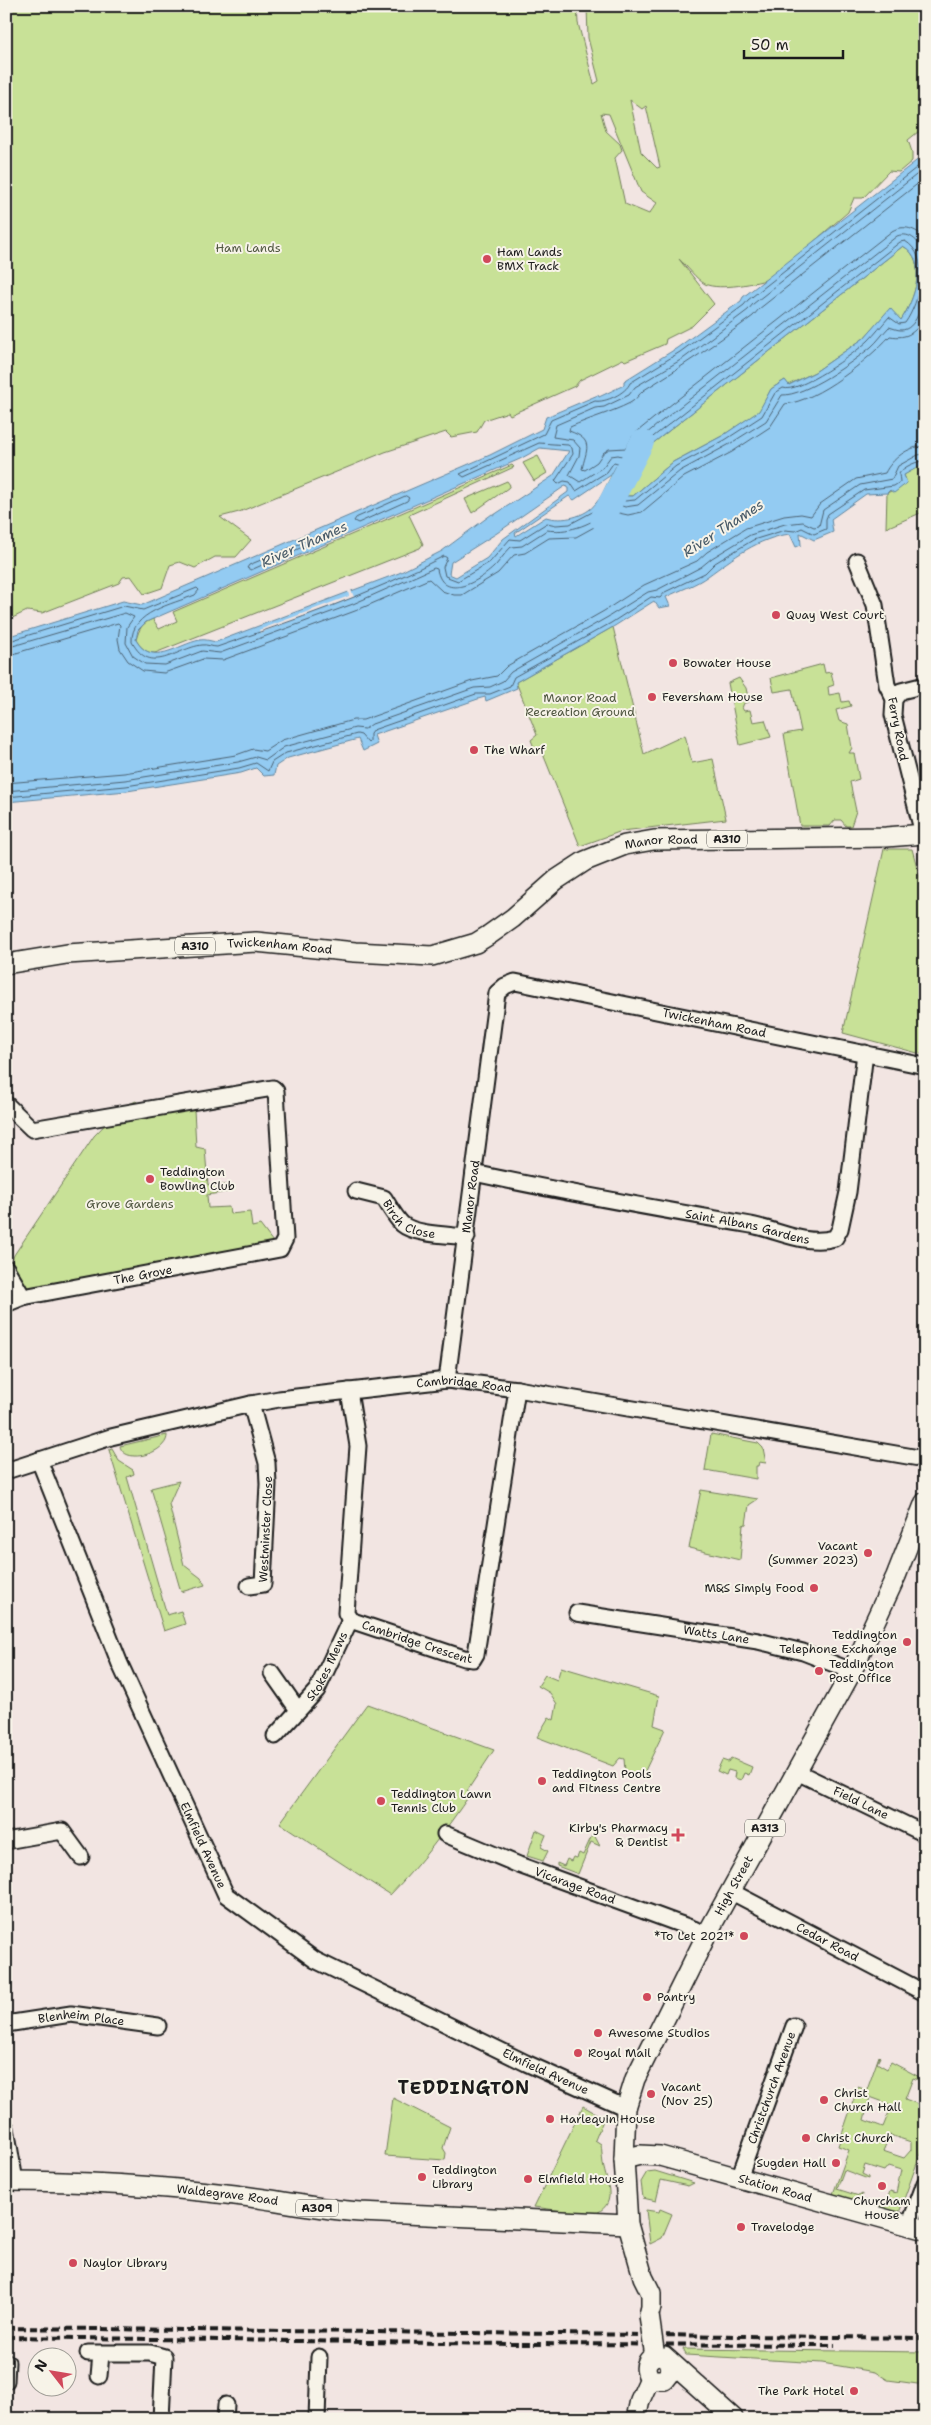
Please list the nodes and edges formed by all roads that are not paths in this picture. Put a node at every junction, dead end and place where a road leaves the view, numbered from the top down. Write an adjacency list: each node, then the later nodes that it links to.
1 (857, 561): 3 (street, Ferry Road)
2 (925, 685): 3 (street)
3 (894, 699): 4 (street, Ferry Road)
4 (924, 836): 5 (main road, Manor Road / A310)
5 (489, 935): 6 (main road, Twickenham Road / A310)
6 (6, 964)
7 (504, 986): 8 (street, Twickenham Road); 11 (street, Manor Road)
8 (865, 1053): 9 (street, Twickenham Road); 11 (street, Saint Albans Gardens)
9 (925, 1066)
10 (6, 1104): 15 (street, The Grove)
11 (474, 1173): 13 (street, Manor Road)
12 (356, 1191): 13 (street, Birch Close)
13 (467, 1237): 17 (street, Manor Road)
14 (6, 1268): 15 (street)
15 (24, 1297): 16 (street, The Grove)
16 (6, 1304)
17 (448, 1380): 18 (street, Cambridge Road); 19 (street, Cambridge Road)
18 (517, 1389): 21 (street, Cambridge Road); 27 (street, Cambridge Crescent)
19 (349, 1391): 20 (street, Cambridge Road); 27 (street, Cambridge Crescent)
20 (251, 1404): 22 (street, Cambridge Road); 25 (street, Westminster Close)
21 (925, 1459)
22 (39, 1460): 23 (street, Cambridge Road); 43 (street, Elmfield Avenue)
23 (6, 1471)
24 (923, 1513): 28 (main road, High Street / A313)
25 (249, 1586)
26 (578, 1613): 28 (street, Watts Lane)
27 (350, 1620): 30 (street, Stokes Mews)
28 (852, 1671): 32 (main road, High Street / A313)
29 (272, 1673): 30 (street, Stokes Mews)
30 (298, 1710): 31 (street, Stokes Mews)
31 (275, 1736)
32 (797, 1772): 34 (street, Field Lane); 37 (main road, High Street / A313)
33 (445, 1834): 38 (street, Vicarage Road)
34 (925, 1834)
35 (6, 1841): 36 (street)
36 (81, 1857)
37 (730, 1891): 38 (main road, High Street / A313); 39 (street, Cedar Road)
38 (706, 1934): 43 (main road, High Street / A313)
39 (925, 1993)
40 (6, 2024): 41 (street, Blenheim Place)
41 (158, 2026)
42 (794, 2026): 46 (street, Christchurch Avenue)
43 (626, 2108): 45 (main road, High Street / A313)
44 (6, 2128): 47 (street)
45 (624, 2158): 46 (main road, Station Road); 49 (main road, High Street / A313)
46 (739, 2178): 50 (main road, Station Road)
47 (11, 2181): 49 (main road, Waldegrave Road / A309)
48 (925, 2183): 50 (street)
49 (628, 2224): 52 (main road, High Street / A313, bridge)
50 (917, 2228)
51 (320, 2357): 59 (street)
52 (665, 2360): 55 (main road); 57 (main road)
53 (7, 2362): 56 (street)
54 (99, 2376): 58 (street)
55 (657, 2379): 57 (main road); 60 (main road)
56 (6, 2381)
57 (733, 2418)
58 (161, 2419)
59 (317, 2419)
60 (636, 2419)

